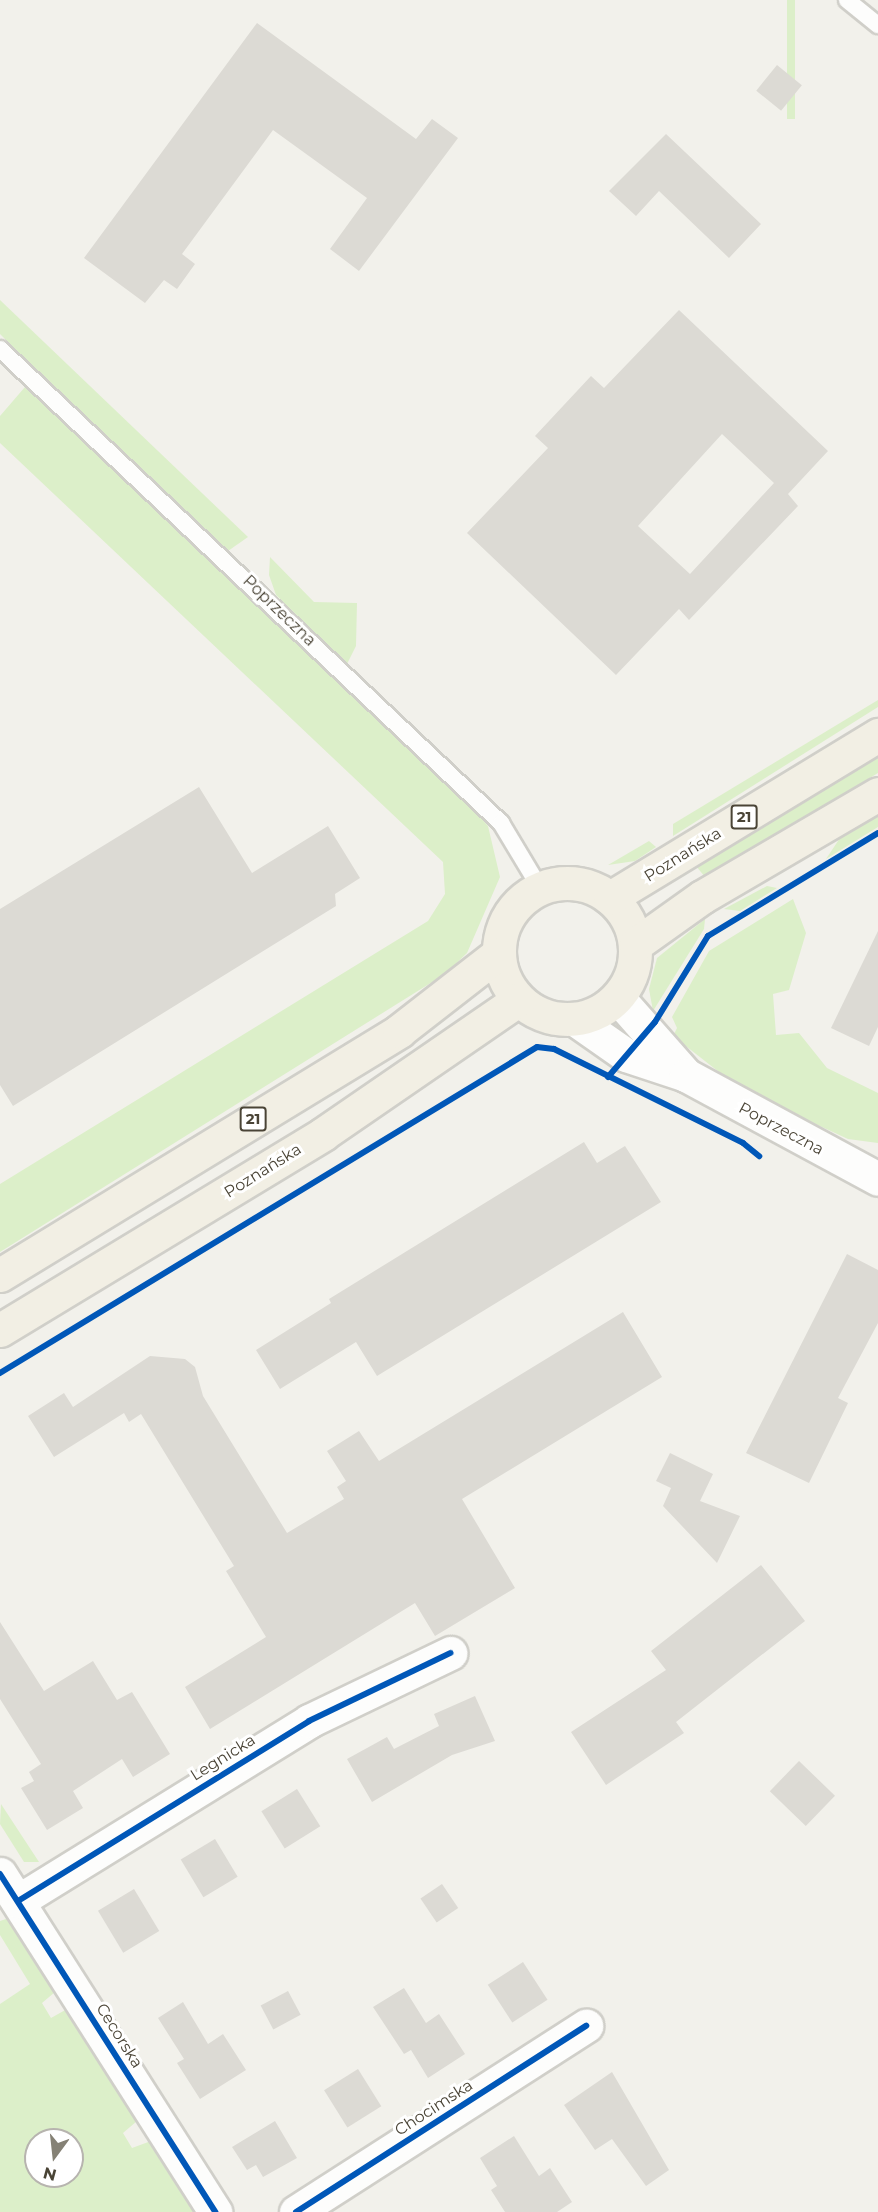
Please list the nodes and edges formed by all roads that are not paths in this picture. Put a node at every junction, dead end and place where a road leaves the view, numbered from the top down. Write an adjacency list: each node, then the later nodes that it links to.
1 (847, 0): 2 (lane)
2 (878, 26)
3 (0, 349): 6 (lane, Poprzeczna)
4 (878, 735): 7 (main road, Poznańska / 21)
5 (878, 794): 8 (main road)
6 (540, 888): 7 (main road); 9 (main road)
7 (610, 898): 8 (main road)
8 (636, 944): 10 (main road)
9 (498, 954): 11 (main road); 15 (main road, 21)
10 (618, 998): 12 (main road); 13 (street, Poprzeczna)
11 (518, 1000): 12 (main road); 16 (main road, Poznańska)
12 (576, 1020): 13 (street, Poprzeczna)
13 (686, 1075): 14 (street, Poprzeczna)
14 (878, 1179)
15 (0, 1275)
16 (0, 1330)
17 (450, 1653): 19 (street, Legnicka)
18 (0, 1874): 19 (street, Cecorska)
19 (18, 1901): 21 (street, Cecorska)
20 (586, 2026): 22 (street, Chocimska)
21 (215, 2212)
22 (296, 2212)

